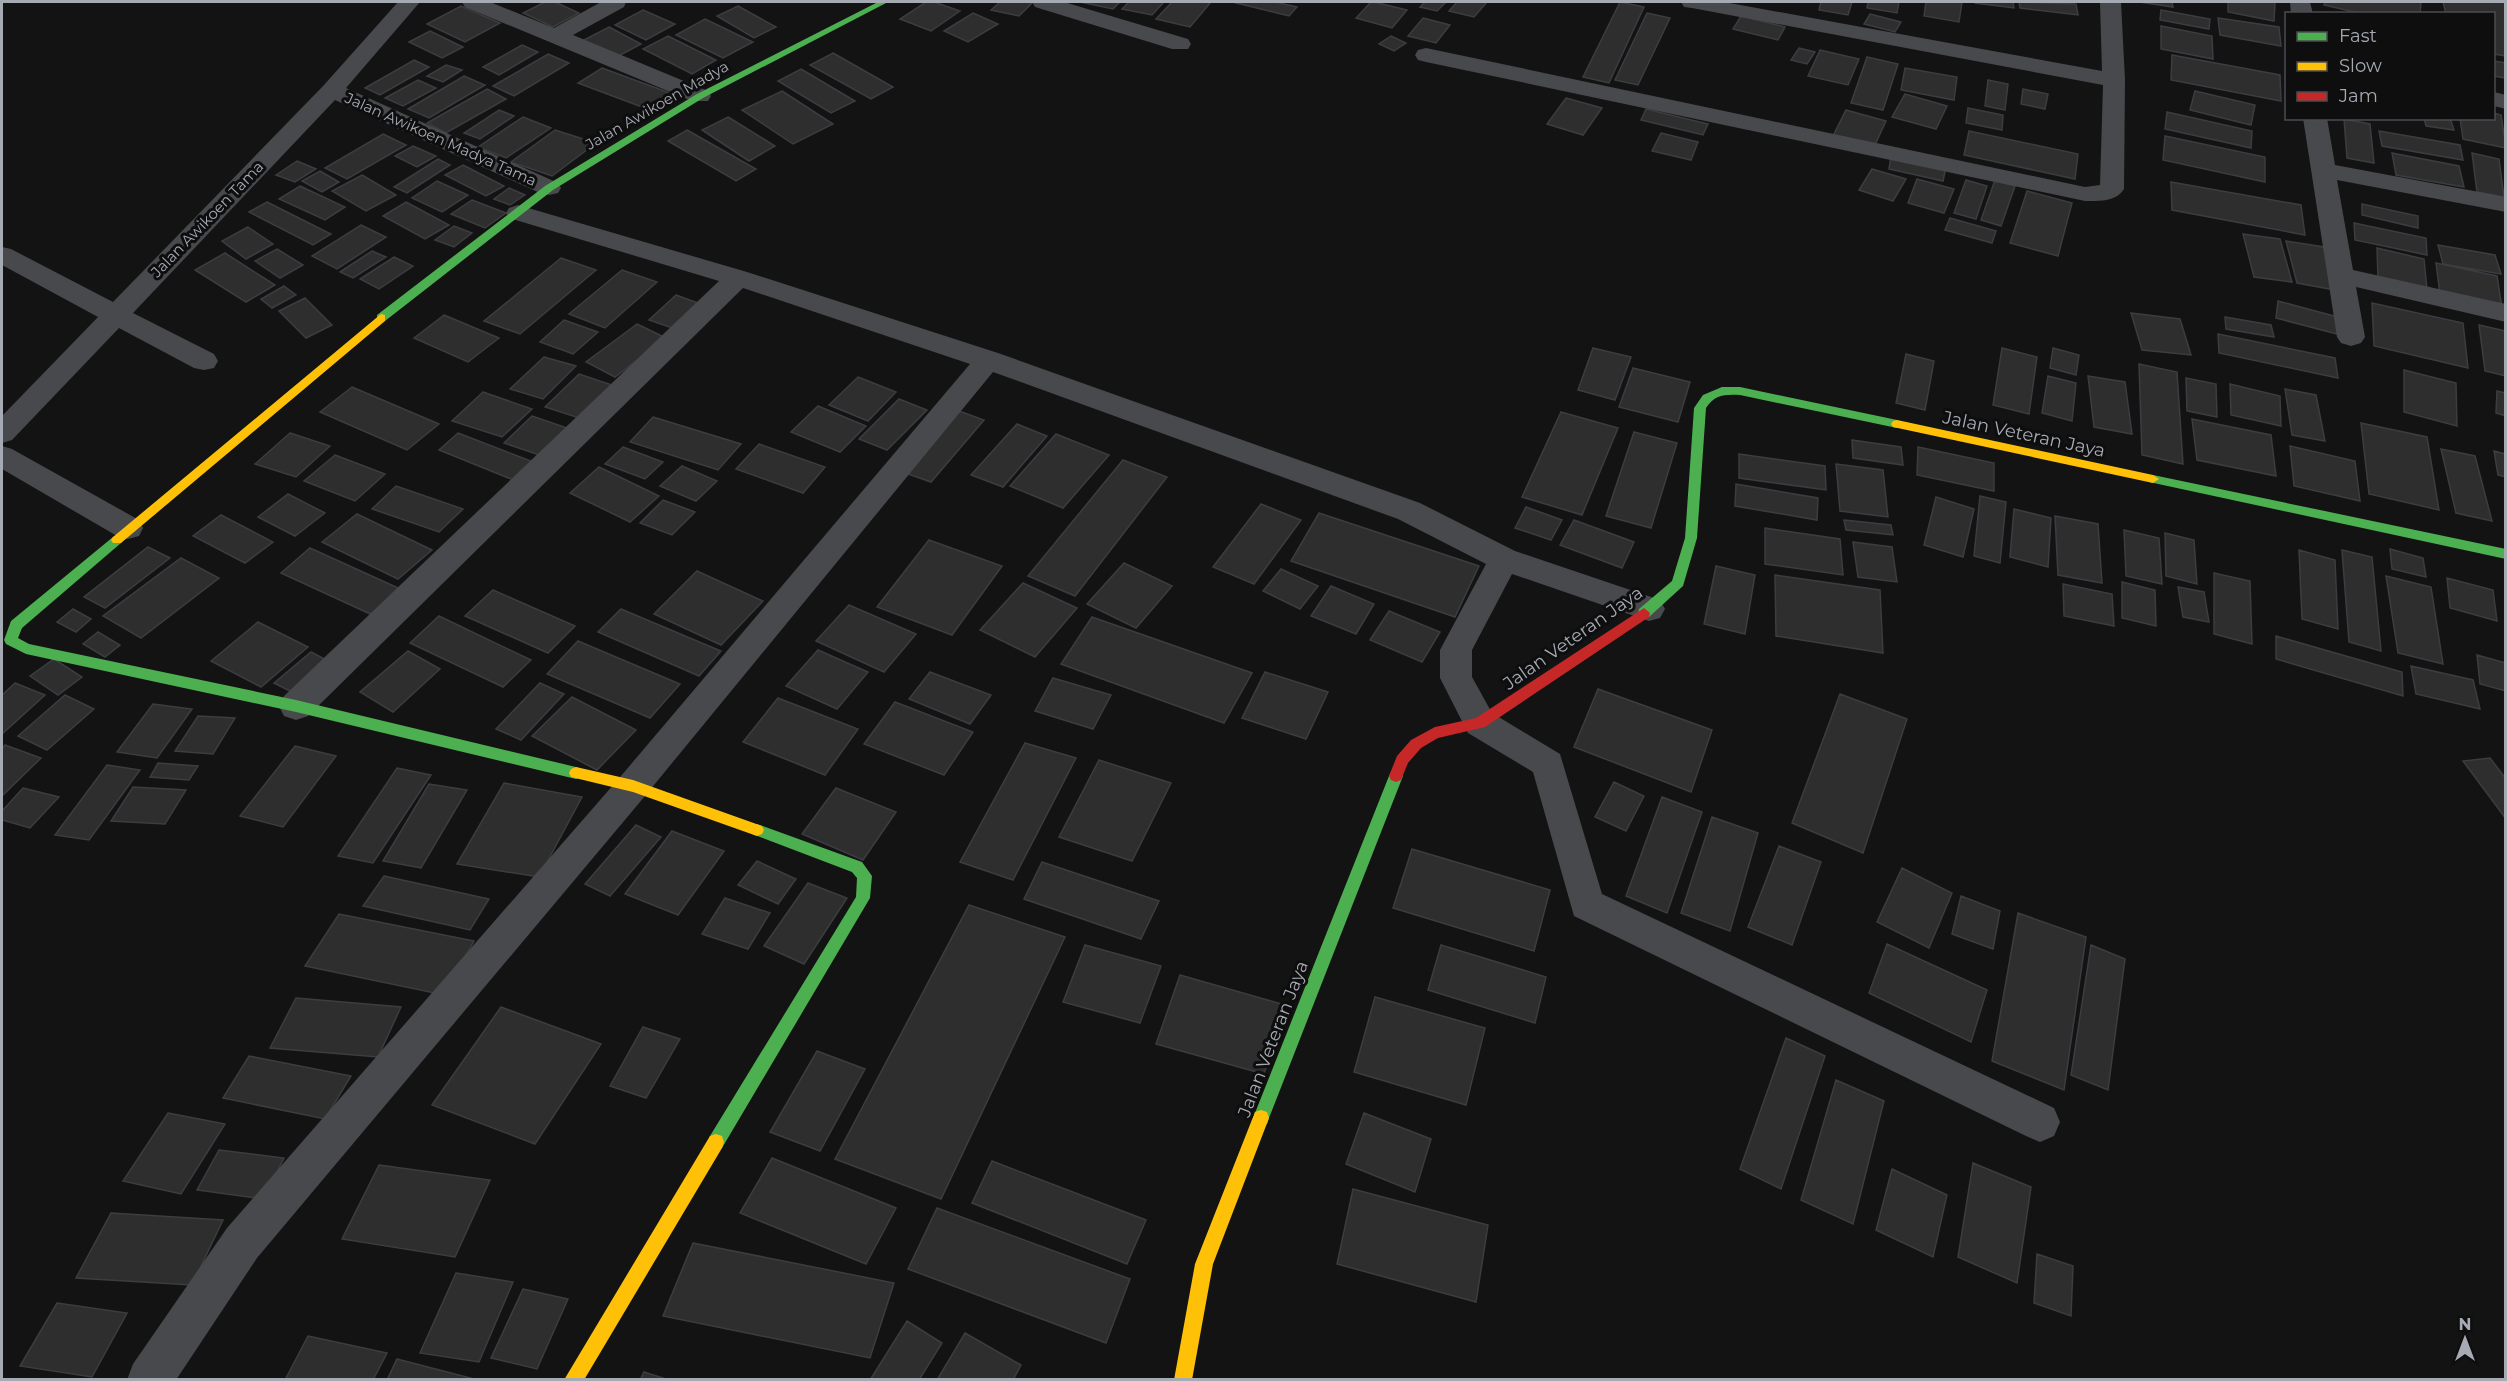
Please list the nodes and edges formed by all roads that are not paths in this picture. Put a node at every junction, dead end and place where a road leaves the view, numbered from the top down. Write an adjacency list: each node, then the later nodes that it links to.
1 (409, 2): 12 (street, Jalan Awikoen Tama)
2 (473, 2): 8 (street)
3 (616, 2): 8 (street)
4 (884, 2): 13 (street, Jalan Awikoen Madya)
5 (1043, 2): 9 (street)
6 (1692, 2): 11 (street)
7 (2111, 2): 11 (street)
8 (556, 36): 13 (street)
9 (1180, 44)
10 (1426, 55): 11 (street)
11 (2114, 80)
12 (332, 90): 16 (street, Jalan Awikoen Madya Tama); 23 (street, Jalan Awikoen Tama)
13 (700, 96): 16 (street, Jalan Awikoen Madya)
14 (2315, 120): 15 (street)
15 (2324, 170): 17 (street); 20 (street)
16 (549, 188): 18 (street, Jalan Awikoen Madya)
17 (2505, 205)
18 (518, 213): 21 (street); 29 (street, Jalan Awikoen Madya)
19 (2, 255): 23 (street)
20 (2342, 276): 22 (street); 24 (street)
21 (738, 278): 25 (street); 33 (street)
22 (2505, 313)
23 (114, 314): 26 (street); 27 (street, Jalan Awikoen Tama)
24 (2351, 337)
25 (988, 360): 31 (street); 35 (street)
26 (204, 361)
27 (2, 433)
28 (2, 456): 29 (street)
29 (128, 528): 33 (street, Jalan Awikoen Madya)
30 (2505, 554): 32 (street, Jalan Veteran Jaya)
31 (1504, 559): 32 (street); 34 (street)
32 (1649, 609): 34 (street, Jalan Veteran Jaya)
33 (296, 706): 35 (street)
34 (1480, 723): 36 (street); 39 (street, Jalan Veteran Jaya)
35 (633, 786): 37 (street); 38 (street)
36 (2040, 1122)
37 (149, 1380)
38 (573, 1380)
39 (1183, 1380)

